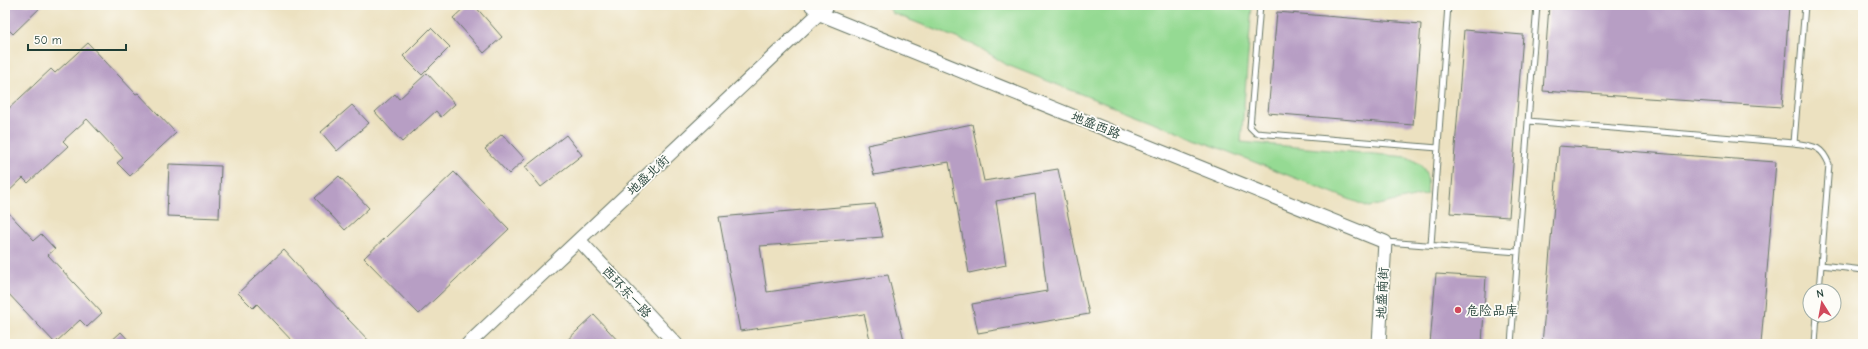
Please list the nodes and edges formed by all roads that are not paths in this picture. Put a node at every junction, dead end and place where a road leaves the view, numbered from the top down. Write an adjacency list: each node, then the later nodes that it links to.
1 (1260, 5): 8 (lane)
2 (1448, 5): 8 (lane)
3 (1537, 5): 6 (lane)
4 (1805, 5): 7 (lane)
5 (820, 8): 9 (street, 地盛北街); 10 (street, 地盛西路)
6 (1528, 121): 7 (lane); 12 (lane)
7 (1794, 143): 13 (lane)
8 (1438, 148): 11 (lane)
9 (578, 240): 17 (street, 地盛北街); 18 (street, 西环东一路)
10 (1385, 242): 11 (lane); 19 (street, 地盛南街)
11 (1431, 245): 12 (lane)
12 (1518, 252): 20 (lane)
13 (1821, 265): 14 (lane); 15 (lane)
14 (1863, 270)
15 (1820, 283)
16 (1816, 323): 21 (lane)
17 (468, 344)
18 (676, 344)
19 (1379, 344)
20 (1510, 344)
21 (1815, 344)

